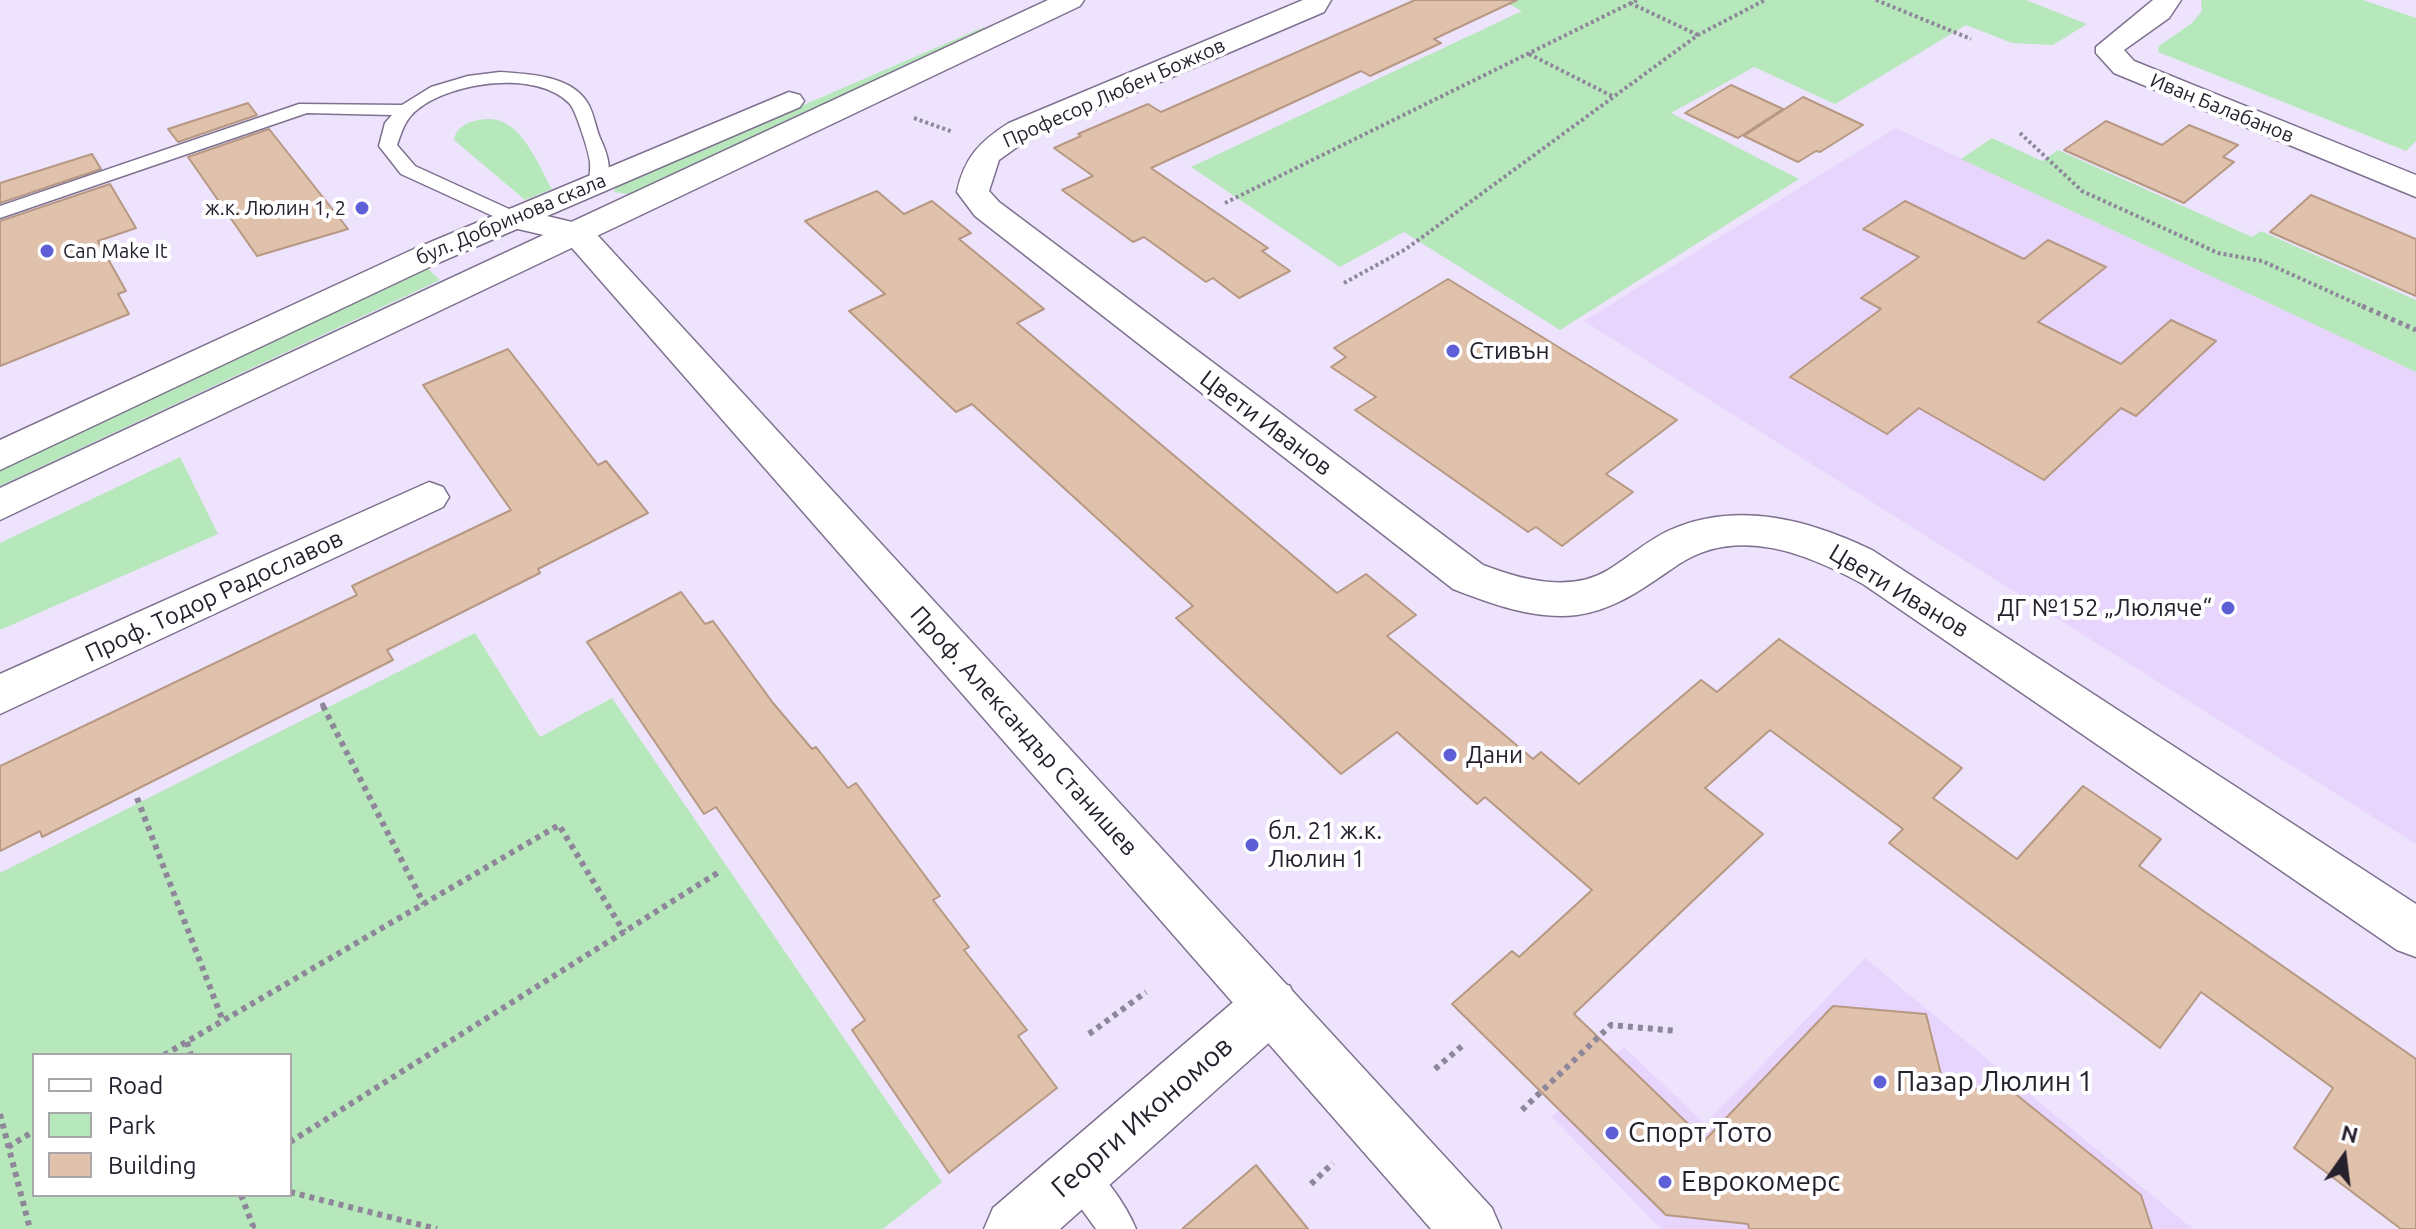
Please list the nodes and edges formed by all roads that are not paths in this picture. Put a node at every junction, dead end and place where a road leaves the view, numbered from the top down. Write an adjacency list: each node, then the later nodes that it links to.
1 (1030, 0): 6 (street, бул. Добринова скала)
2 (1070, 0): 10 (street, бул. Добринова скала)
3 (1317, 0): 11 (street, Професор Любен Божков)
4 (2167, 0): 7 (street, Иван Балабанов)
5 (406, 110): 6 (lane); 8 (lane); 9 (lane)
6 (598, 182): 9 (street, бул. Добринова скала); 10 (street)
7 (2416, 187)
8 (0, 212)
9 (513, 218): 10 (street); 12 (street, бул. Добринова скала)
10 (577, 233): 14 (street, бул. Добринова скала); 17 (street, Проф. Александър Станишев)
11 (1192, 367): 16 (street, Цвети Иванов)
12 (0, 456)
13 (429, 497): 15 (street, Проф. Тодор Радославов)
14 (0, 505)
15 (0, 695)
16 (2416, 933)
17 (1271, 1005): 18 (street, Георги Икономов); 21 (street, Проф. Александър Станишев)
18 (1077, 1174): 19 (street, Георги Икономов); 20 (lane)
19 (1014, 1229)
20 (1118, 1229)
21 (1471, 1229)

